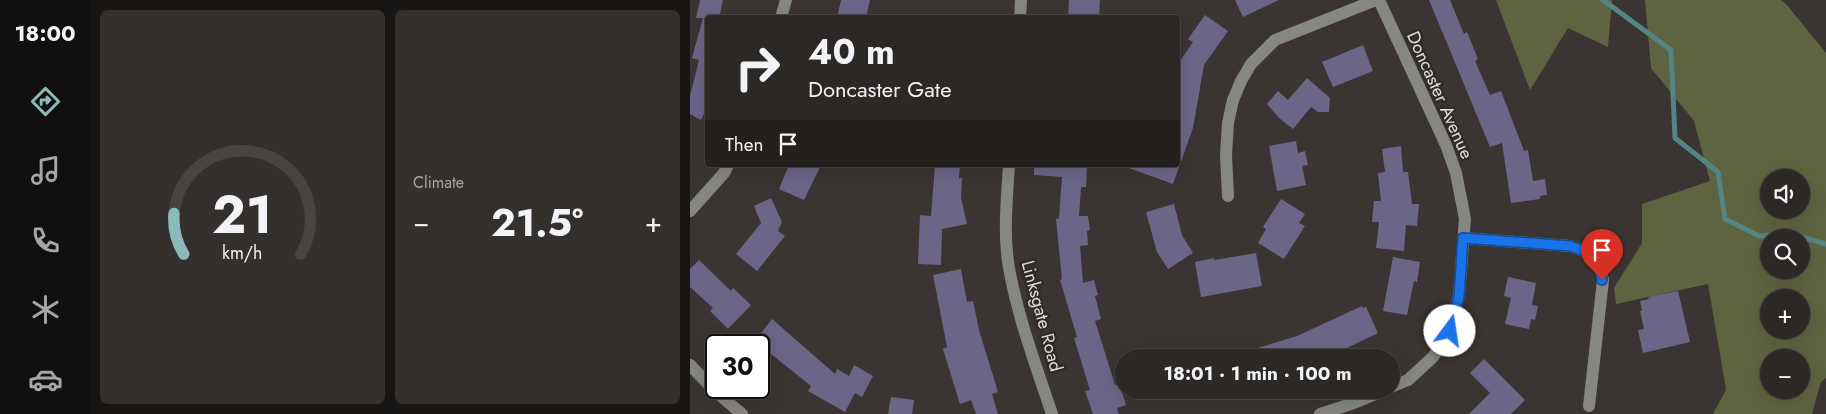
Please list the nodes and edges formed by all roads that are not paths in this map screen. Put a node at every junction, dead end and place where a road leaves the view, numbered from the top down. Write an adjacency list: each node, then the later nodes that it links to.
1 (786, 0): 4 (street)
2 (1021, 0): 5 (street)
3 (1378, 0): 8 (street); 10 (street, Doncaster Avenue)
4 (782, 15)
5 (1020, 15)
6 (727, 167): 9 (street)
7 (1009, 167): 16 (street, Linksgate Road)
8 (1228, 196)
9 (690, 211)
10 (1463, 238): 12 (street, Doncaster Avenue); 14 (street)
11 (690, 365): 15 (street)
12 (1400, 383)
13 (1364, 399): 17 (street)
14 (1589, 406)
15 (742, 414)
16 (1052, 414)
17 (1320, 414)

